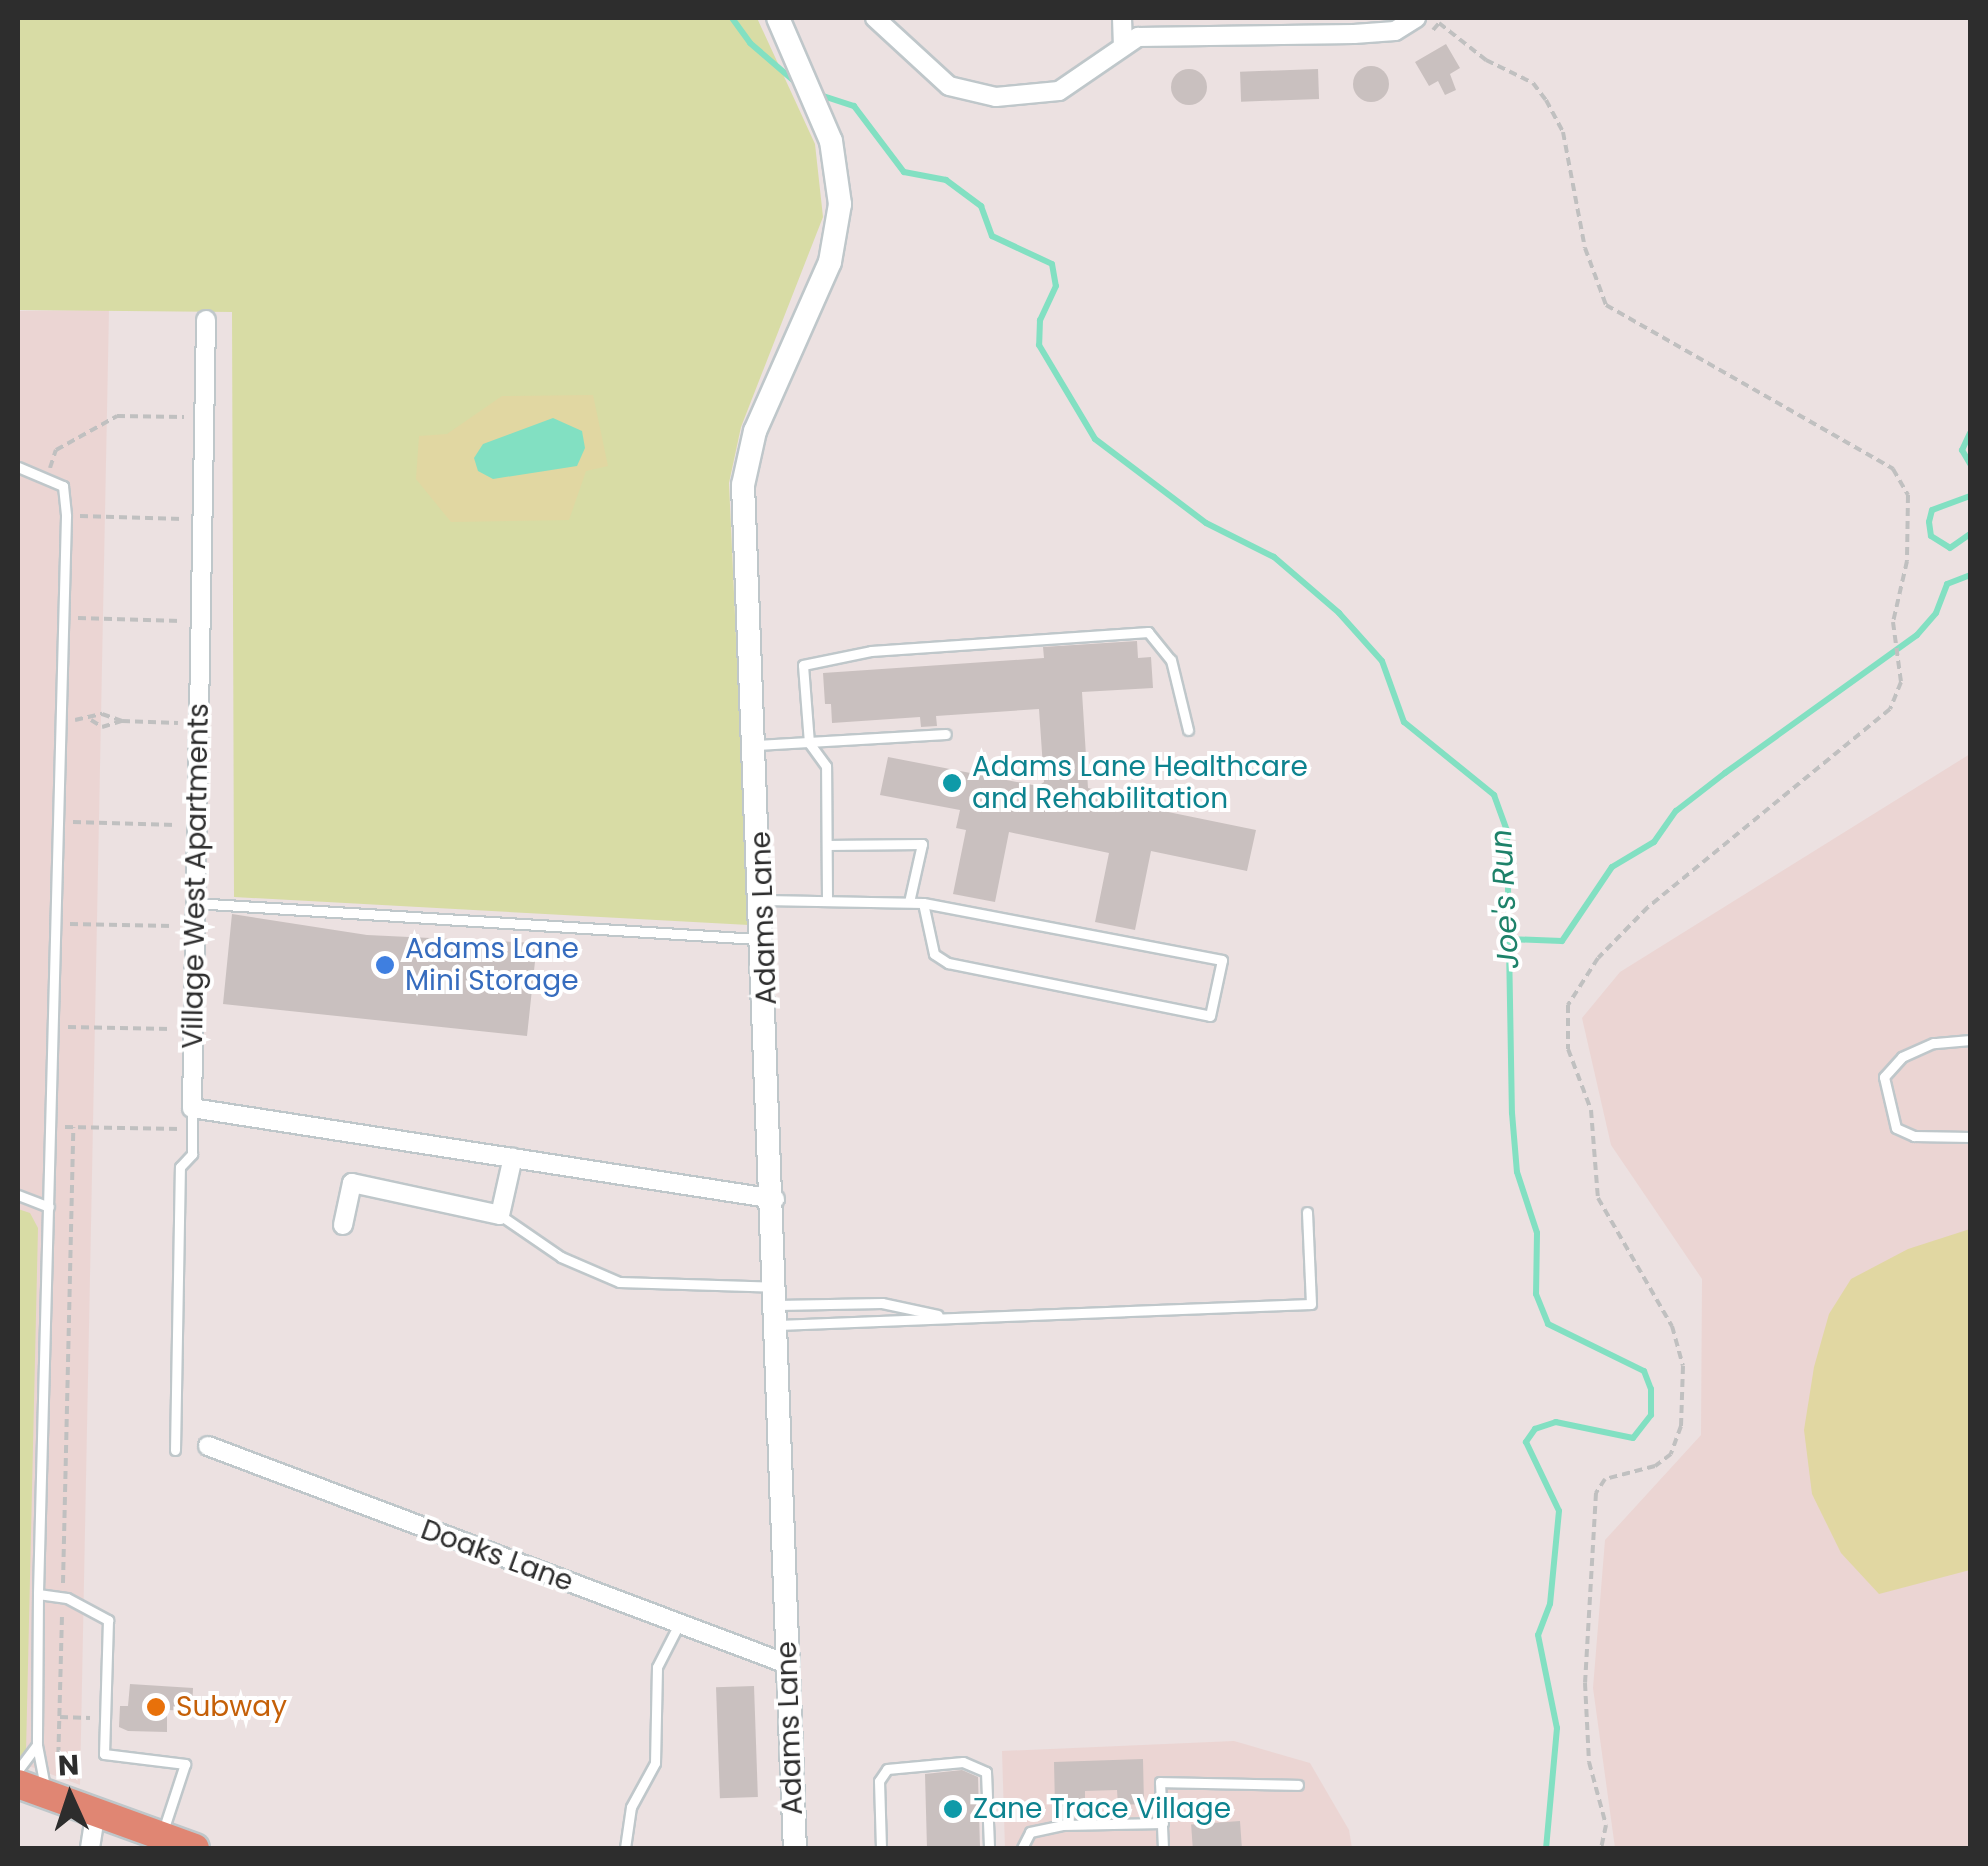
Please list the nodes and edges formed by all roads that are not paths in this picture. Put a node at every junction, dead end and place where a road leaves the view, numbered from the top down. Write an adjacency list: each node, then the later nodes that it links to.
1 (778, 18): 11 (street, Adams Lane)
2 (875, 18): 5 (street)
3 (1122, 18): 5 (street)
4 (1416, 18): 5 (street)
5 (1123, 43)
6 (206, 320): 17 (street, Village West Apartments)
7 (18, 466): 25 (lane)
8 (1188, 730): 10 (lane)
9 (946, 734): 10 (lane)
10 (809, 743): 11 (lane); 12 (lane)
11 (757, 745): 14 (street, Adams Lane)
12 (827, 845): 13 (lane); 15 (lane)
13 (827, 898): 14 (lane); 15 (lane)
14 (764, 900): 18 (street, Adams Lane)
15 (909, 902): 16 (lane)
16 (923, 902): 16 (lane)
17 (194, 903): 18 (lane); 20 (street, Village West Apartments)
18 (764, 940): 24 (street, Adams Lane)
19 (1970, 1040): 21 (lane)
20 (192, 1108): 22 (street); 32 (lane)
21 (1970, 1137)
22 (512, 1157): 24 (street); 27 (street)
23 (18, 1195): 25 (lane)
24 (774, 1199): 29 (street, Adams Lane)
25 (50, 1207): 33 (lane)
26 (1307, 1212): 30 (lane)
27 (500, 1214): 28 (street); 29 (lane)
28 (343, 1226)
29 (777, 1306): 30 (lane); 30 (lane); 35 (street, Adams Lane)
30 (950, 1318)
31 (208, 1446): 34 (street, Doaks Lane)
32 (175, 1450)
33 (38, 1594): 36 (lane); 43 (lane)
34 (679, 1624): 35 (street, Doaks Lane); 46 (lane)
35 (788, 1664): 47 (street, Adams Lane)
36 (37, 1745): 37 (lane); 40 (lane)
37 (18, 1770)
38 (18, 1784): 40 (main road)
39 (1298, 1785): 42 (lane)
40 (46, 1794): 41 (main road)
41 (96, 1812): 43 (main road); 44 (street)
42 (1162, 1822): 50 (lane); 51 (lane)
43 (161, 1836): 45 (main road)
44 (90, 1848)
45 (195, 1848)
46 (625, 1848)
47 (795, 1848)
48 (881, 1848): 49 (lane)
49 (989, 1848)
50 (1022, 1848)
51 (1163, 1848)

